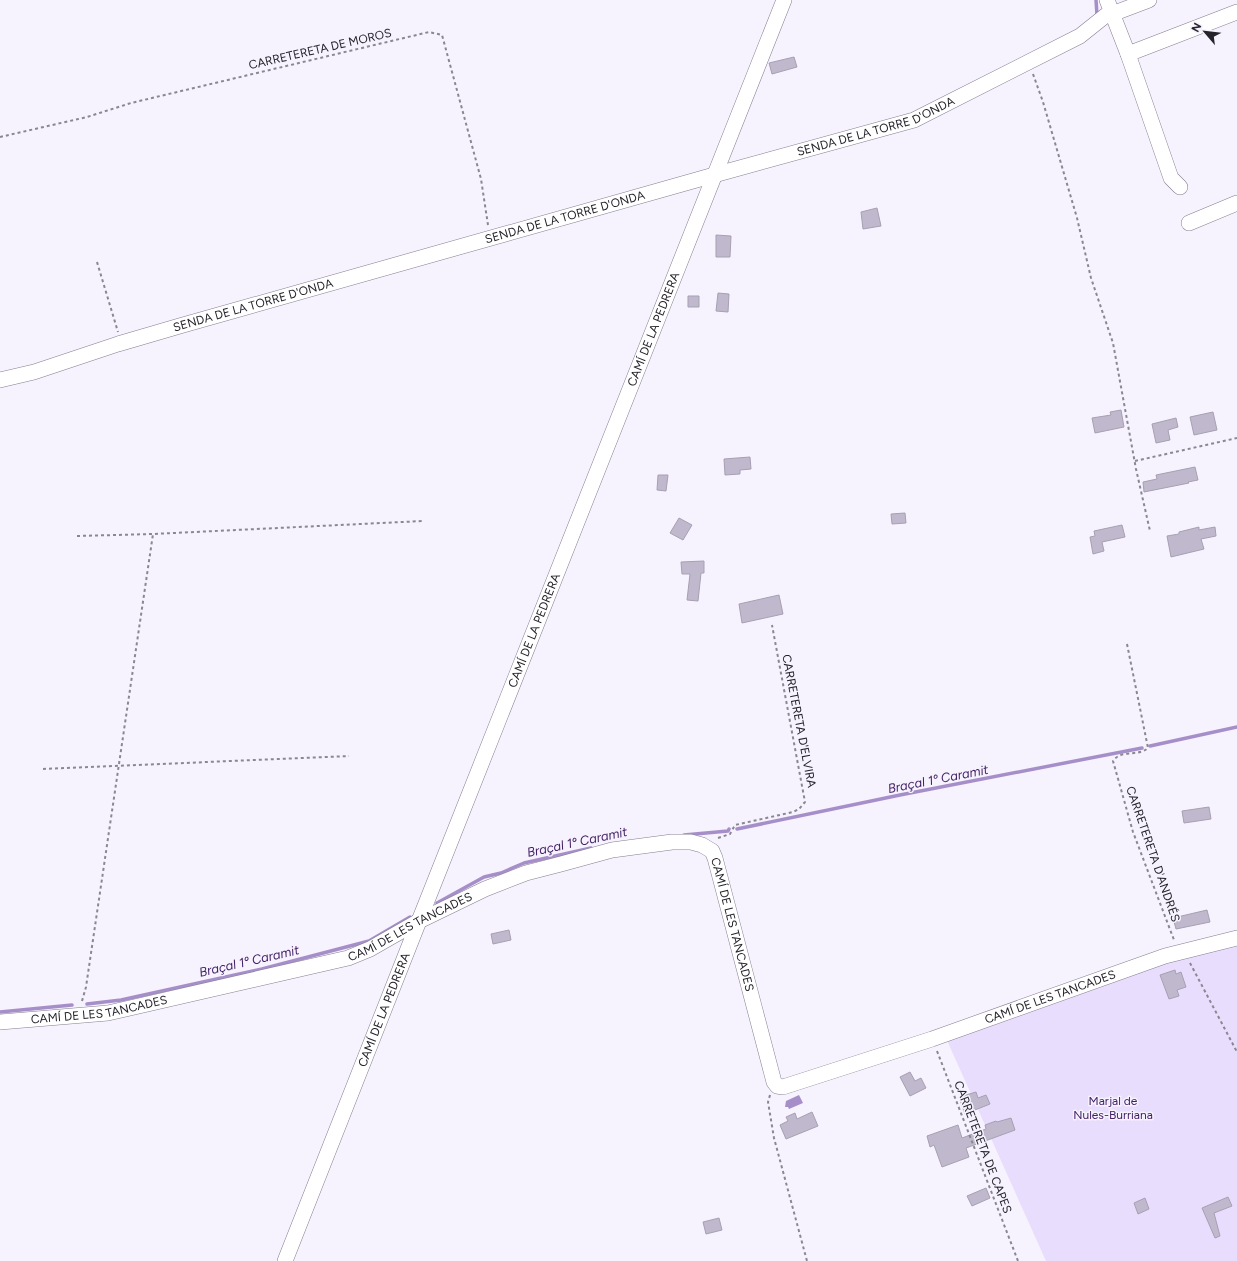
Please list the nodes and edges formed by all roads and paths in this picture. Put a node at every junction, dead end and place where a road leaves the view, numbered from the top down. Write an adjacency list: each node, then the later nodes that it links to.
1 (784, 0): 9 (street, CAMÍ DE LA PEDRERA)
2 (1107, 0): 5 (street)
3 (1148, 0): 5 (street, SENDA DE LA TORRE D'ONDA)
4 (1237, 12): 6 (street)
5 (1112, 14): 6 (street); 7 (street, SENDA DE LA TORRE D'ONDA)
6 (1128, 54): 10 (street)
7 (1029, 62): 9 (street, SENDA DE LA TORRE D'ONDA); 18 (path)
8 (0, 137): 13 (path, CARRETERETA DE MOROS)
9 (714, 175): 13 (street, SENDA DE LA TORRE D'ONDA); 29 (street, CAMÍ DE LA PEDRERA)
10 (1180, 186)
11 (1237, 204): 12 (street)
12 (1189, 223)
13 (490, 238): 15 (street, SENDA DE LA TORRE D'ONDA)
14 (97, 262): 15 (path)
15 (121, 343): 16 (street, SENDA DE LA TORRE D'ONDA)
16 (0, 380)
17 (1237, 438): 18 (path)
18 (1135, 461): 20 (path)
19 (423, 521): 21 (path)
20 (1150, 531)
21 (153, 534): 22 (path); 26 (path)
22 (77, 536)
23 (772, 625): 28 (path, CARRETERETA D'ELVIRA)
24 (1127, 644): 31 (path, CARRETERETA D'ANDRÉS)
25 (348, 756): 26 (path)
26 (118, 766): 27 (path); 32 (path)
27 (43, 769)
28 (702, 845): 29 (street, CAMÍ DE LES TANCADES); 36 (street, CAMÍ DE LES TANCADES)
29 (419, 920): 32 (street, CAMÍ DE LES TANCADES); 37 (street, CAMÍ DE LA PEDRERA)
30 (1237, 938): 31 (street, CAMÍ DE LES TANCADES)
31 (1182, 952): 34 (street, CAMÍ DE LES TANCADES); 35 (path, CARRETERETA D'ANDRÉS)
32 (79, 1016): 33 (street, CAMÍ DE LES TANCADES)
33 (0, 1022)
34 (932, 1039): 36 (street, CAMÍ DE LES TANCADES); 39 (path, CARRETERETA DE CAPES)
35 (1237, 1052)
36 (777, 1086): 38 (path)
37 (285, 1261)
38 (807, 1261)
39 (1018, 1261)

